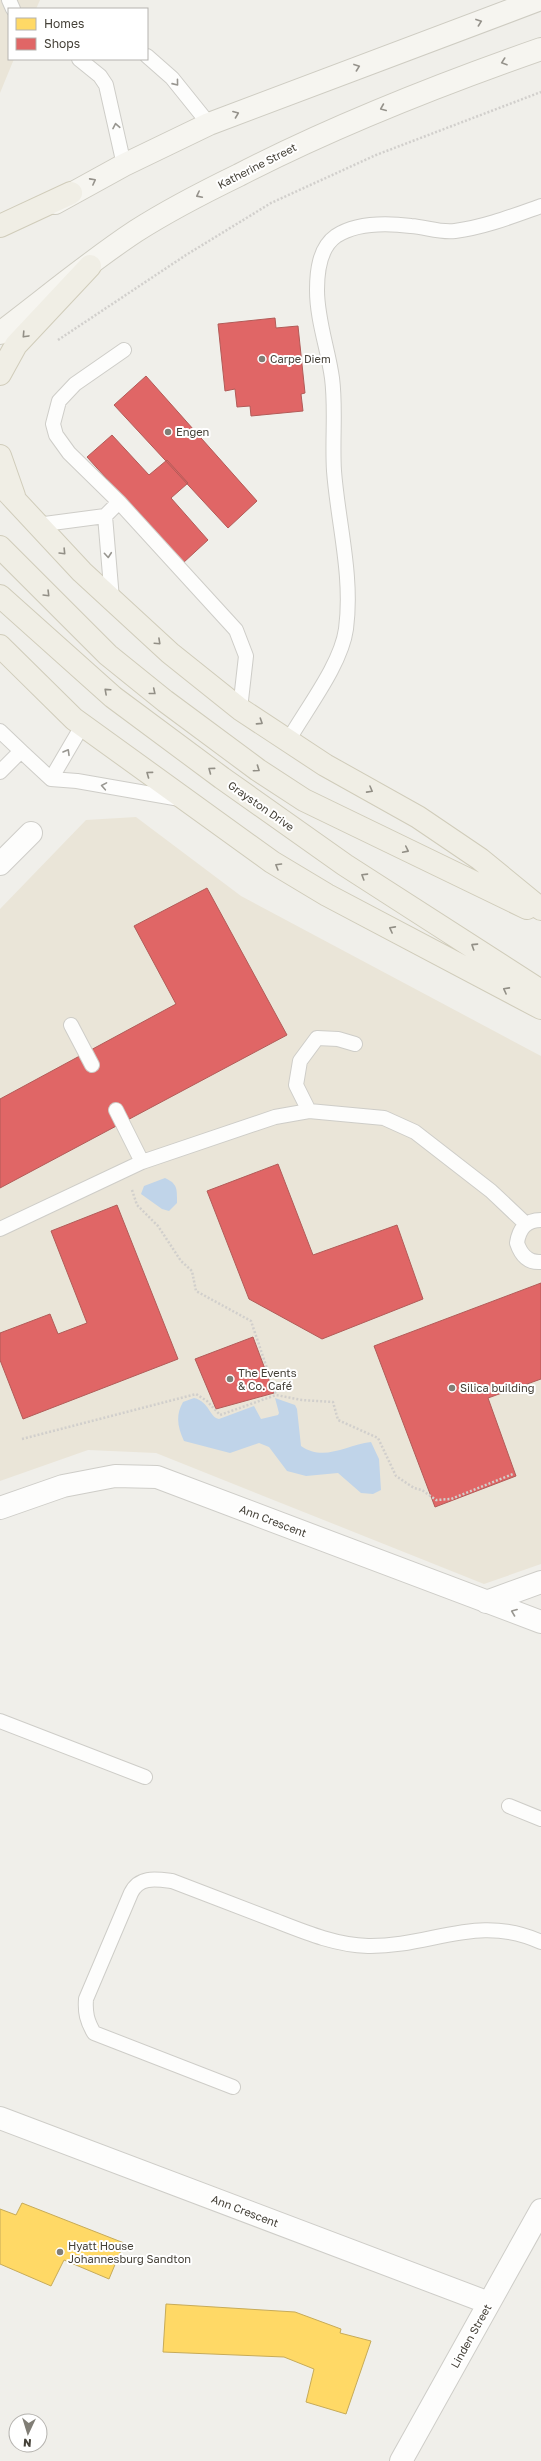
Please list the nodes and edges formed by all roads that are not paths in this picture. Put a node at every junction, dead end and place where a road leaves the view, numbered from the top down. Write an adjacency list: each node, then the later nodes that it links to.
1 (538, 0): 5 (main road, one-way to 1)
2 (541, 49): 11 (main road, Katherine Street, one-way to 11)
3 (148, 57): 5 (lane, one-way to 5)
4 (80, 60): 6 (lane, one-way to 4)
5 (209, 124): 6 (main road)
6 (124, 165): 7 (main road, one-way to 6)
7 (71, 193): 9 (main road); 10 (main road)
8 (541, 206): 28 (lane)
9 (0, 226)
10 (0, 238)
11 (90, 266): 12 (main road, Katherine Street); 14 (main road, one-way to 14)
12 (0, 333)
13 (124, 350): 17 (lane)
14 (0, 374)
15 (0, 456): 18 (main road)
16 (0, 484): 18 (main road)
17 (119, 502): 19 (lane); 25 (lane)
18 (17, 504): 20 (main road)
19 (105, 516): 20 (lane); 23 (lane, one-way to 23)
20 (36, 525): 23 (main road, one-way to 23)
21 (0, 547): 36 (main road, one-way to 36)
22 (0, 596): 37 (main road, Grayston Drive, one-way to 22)
23 (112, 599): 25 (main road, one-way to 25)
24 (0, 646): 26 (main road)
25 (240, 709): 28 (main road, one-way to 28)
26 (82, 726): 31 (lane, one-way to 26); 32 (main road, one-way to 26)
27 (0, 731): 29 (lane)
28 (288, 740): 35 (main road, one-way to 35)
29 (21, 751): 30 (lane); 31 (lane)
30 (0, 772)
31 (51, 779): 32 (lane, one-way to 31)
32 (184, 800): 38 (main road, one-way to 32)
33 (31, 832): 34 (street)
34 (0, 864)
35 (541, 909)
36 (541, 915)
37 (541, 990)
38 (541, 1008)
39 (71, 1025): 41 (lane)
40 (355, 1044): 43 (lane)
41 (92, 1065)
42 (116, 1110): 44 (lane)
43 (309, 1111): 44 (lane); 46 (lane)
44 (142, 1162): 47 (lane)
45 (541, 1220): 46 (lane)
46 (526, 1224): 48 (lane)
47 (0, 1229)
48 (541, 1262)
49 (0, 1508): 51 (street, Ann Crescent)
50 (541, 1582): 51 (street)
51 (486, 1602): 52 (street, Ann Crescent, one-way to 51)
52 (541, 1622)
53 (0, 1722): 54 (lane)
54 (145, 1777)
55 (509, 1806): 56 (lane)
56 (541, 1819)
57 (541, 1942): 58 (lane)
58 (233, 2087)
59 (0, 2118): 61 (street, Ann Crescent)
60 (541, 2210): 61 (street, Linden Street)
61 (489, 2303): 62 (street, Linden Street)
62 (401, 2461)

